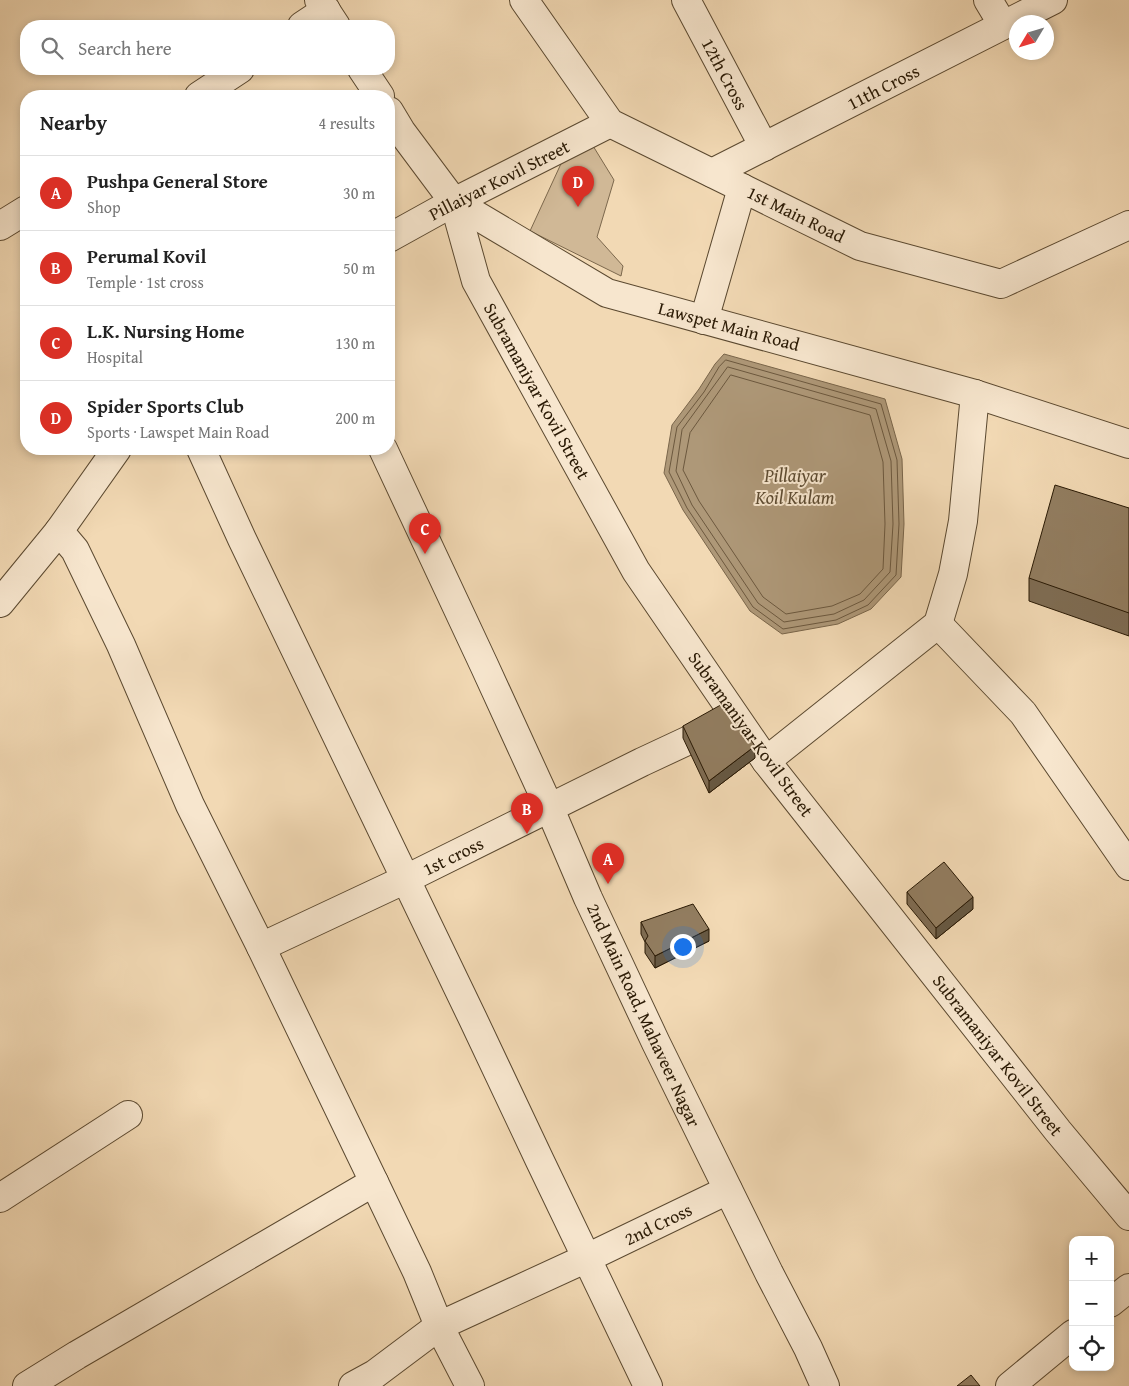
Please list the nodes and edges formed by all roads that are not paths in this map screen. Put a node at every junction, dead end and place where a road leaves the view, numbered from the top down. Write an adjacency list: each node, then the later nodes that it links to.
1 (524, 0): 13 (street, 1st Main Road)
2 (686, 0): 14 (street, 12th Cross)
3 (988, 0): 7 (street)
4 (1053, 0): 7 (street, 11th Cross)
5 (327, 12): 6 (street)
6 (313, 20)
7 (1003, 25): 14 (street, 11th Cross)
8 (231, 75): 10 (street)
9 (366, 75): 11 (street)
10 (208, 90)
11 (376, 90)
12 (395, 121): 17 (street, Lawspet Main Road)
13 (610, 123): 15 (street, 1st Main Road); 17 (street, Pillaiyar Kovil Street)
14 (764, 147): 15 (street, 11th Cross)
15 (712, 174): 16 (street, 1st Main Road)
16 (742, 188): 19 (street, 1st Main Road); 22 (street)
17 (454, 202): 21 (street, Pillaiyar Kovil Street); 22 (street, Lawspet Main Road); 31 (street, Subramaniyar Kovil Street)
18 (20, 214): 20 (street)
19 (1129, 225)
20 (0, 226)
21 (395, 235)
22 (704, 320): 23 (street, Lawspet Main Road)
23 (975, 394): 24 (street, Lawspet Main Road); 30 (street)
24 (1129, 444)
25 (112, 455): 28 (street)
26 (204, 455): 35 (street)
27 (386, 455): 33 (street, 2nd Main Road, Mahaveer Nagar)
28 (59, 530): 29 (street); 36 (street)
29 (0, 603)
30 (938, 624): 32 (street); 34 (street)
31 (736, 718): 32 (street, Subramaniyar Kovil Street); 33 (street, 1st cross)
32 (766, 761): 41 (street, Subramaniyar Kovil Street)
33 (550, 809): 35 (street, 1st cross); 39 (street, 2nd Main Road, Mahaveer Nagar)
34 (1129, 866)
35 (406, 879): 36 (street, 1st cross); 42 (street)
36 (261, 947): 38 (street)
37 (128, 1115): 40 (street)
38 (374, 1182): 45 (street); 47 (street)
39 (728, 1190): 42 (street, 2nd Cross); 51 (street, 2nd Main Road, Mahaveer Nagar)
40 (0, 1198)
41 (1129, 1216)
42 (587, 1258): 45 (street, 2nd Cross); 50 (street)
43 (1129, 1288): 44 (street)
44 (1114, 1300)
45 (439, 1326): 48 (street, 2nd Cross); 49 (street)
46 (1069, 1337): 52 (street)
47 (27, 1386)
48 (353, 1386)
49 (470, 1386)
50 (648, 1386)
51 (825, 1386)
52 (1010, 1386)

